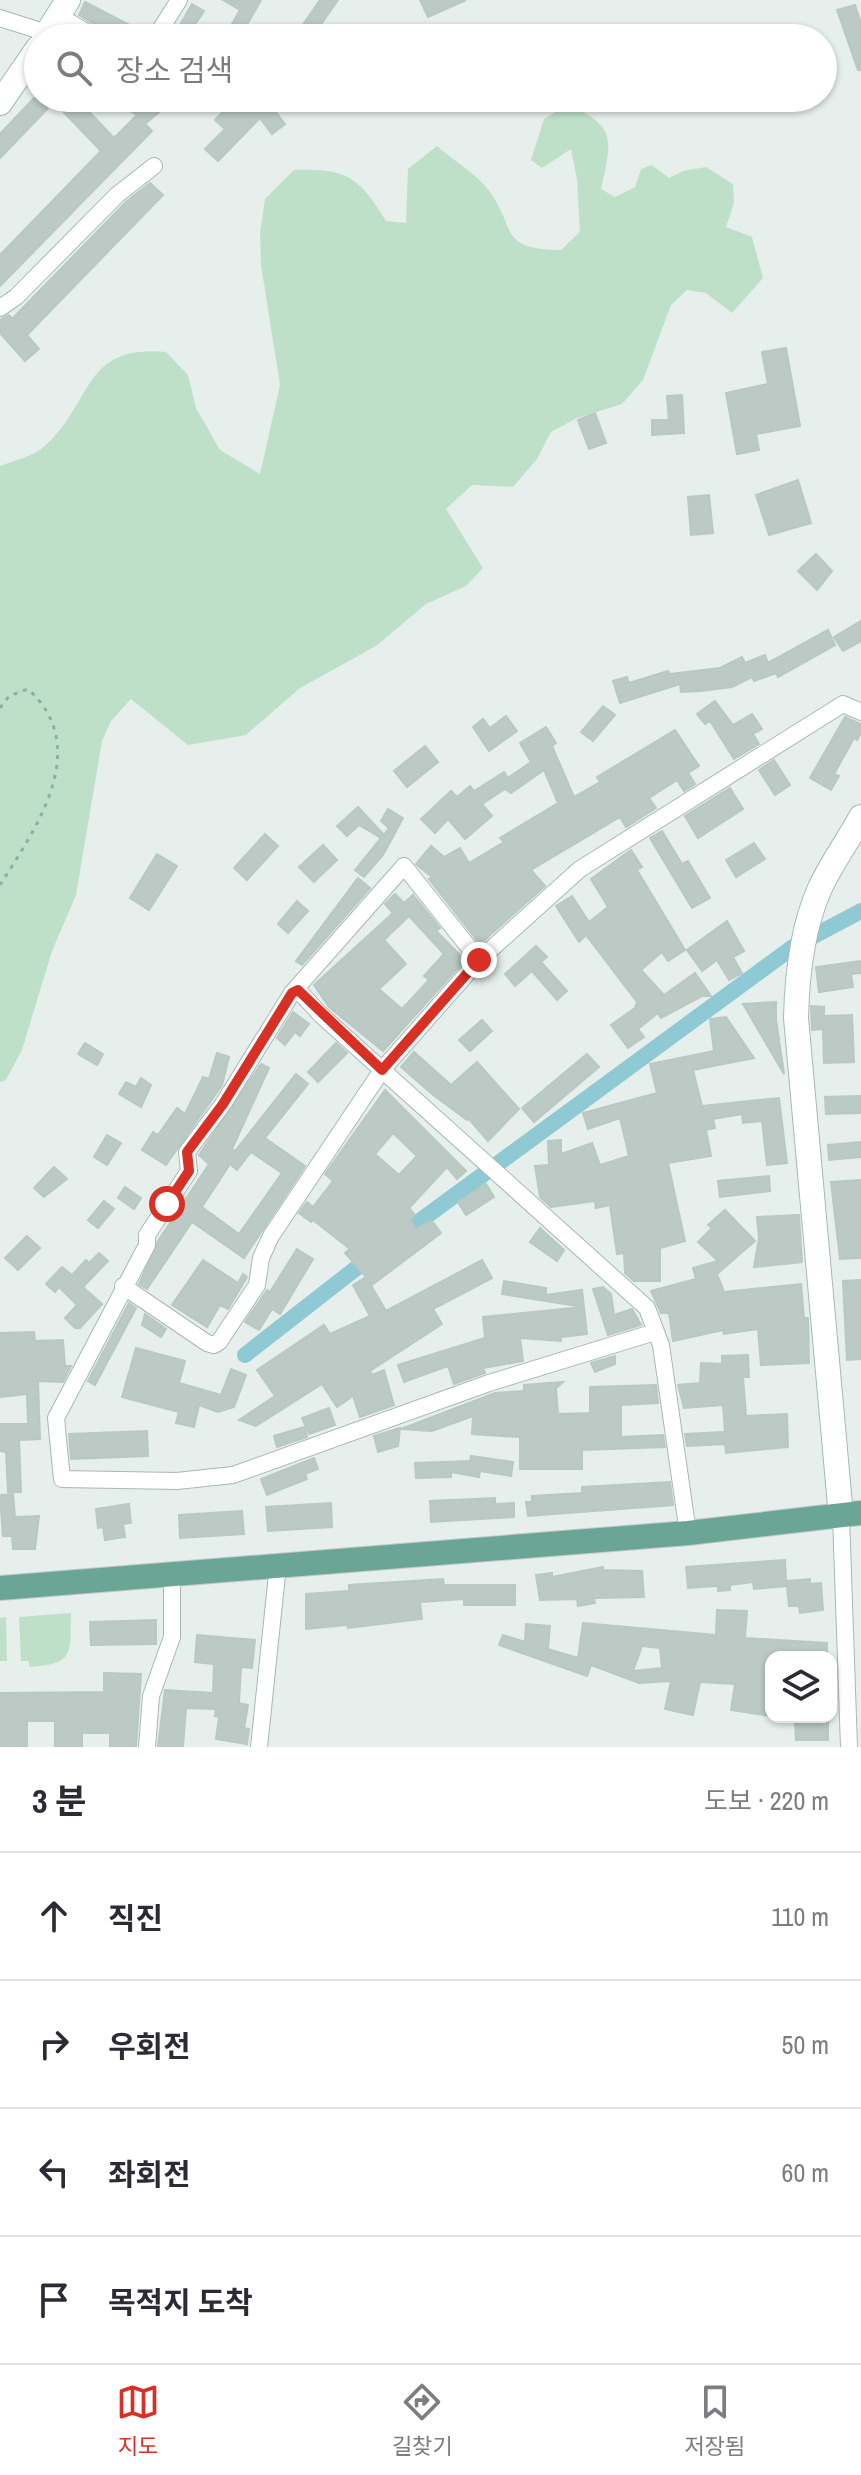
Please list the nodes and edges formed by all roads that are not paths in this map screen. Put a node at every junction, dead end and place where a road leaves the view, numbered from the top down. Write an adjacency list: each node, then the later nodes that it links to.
1 (179, 0): 4 (street)
2 (0, 18): 3 (street)
3 (34, 24)
4 (164, 24)
5 (24, 67): 6 (main road)
6 (0, 103)
7 (154, 166): 8 (street)
8 (0, 308)
9 (861, 712): 11 (street)
10 (861, 817): 16 (main road)
11 (479, 960): 12 (street); 13 (street)
12 (298, 990): 13 (street); 14 (street)
13 (382, 1070): 14 (street); 15 (street)
14 (123, 1286): 15 (street)
15 (655, 1332): 17 (street)
16 (851, 1514): 17 (main road); 23 (street)
17 (688, 1533): 18 (main road)
18 (278, 1565): 19 (main road); 22 (street)
19 (172, 1576): 20 (main road); 21 (street)
20 (0, 1588)
21 (147, 1747)
22 (259, 1747)
23 (849, 1747)

